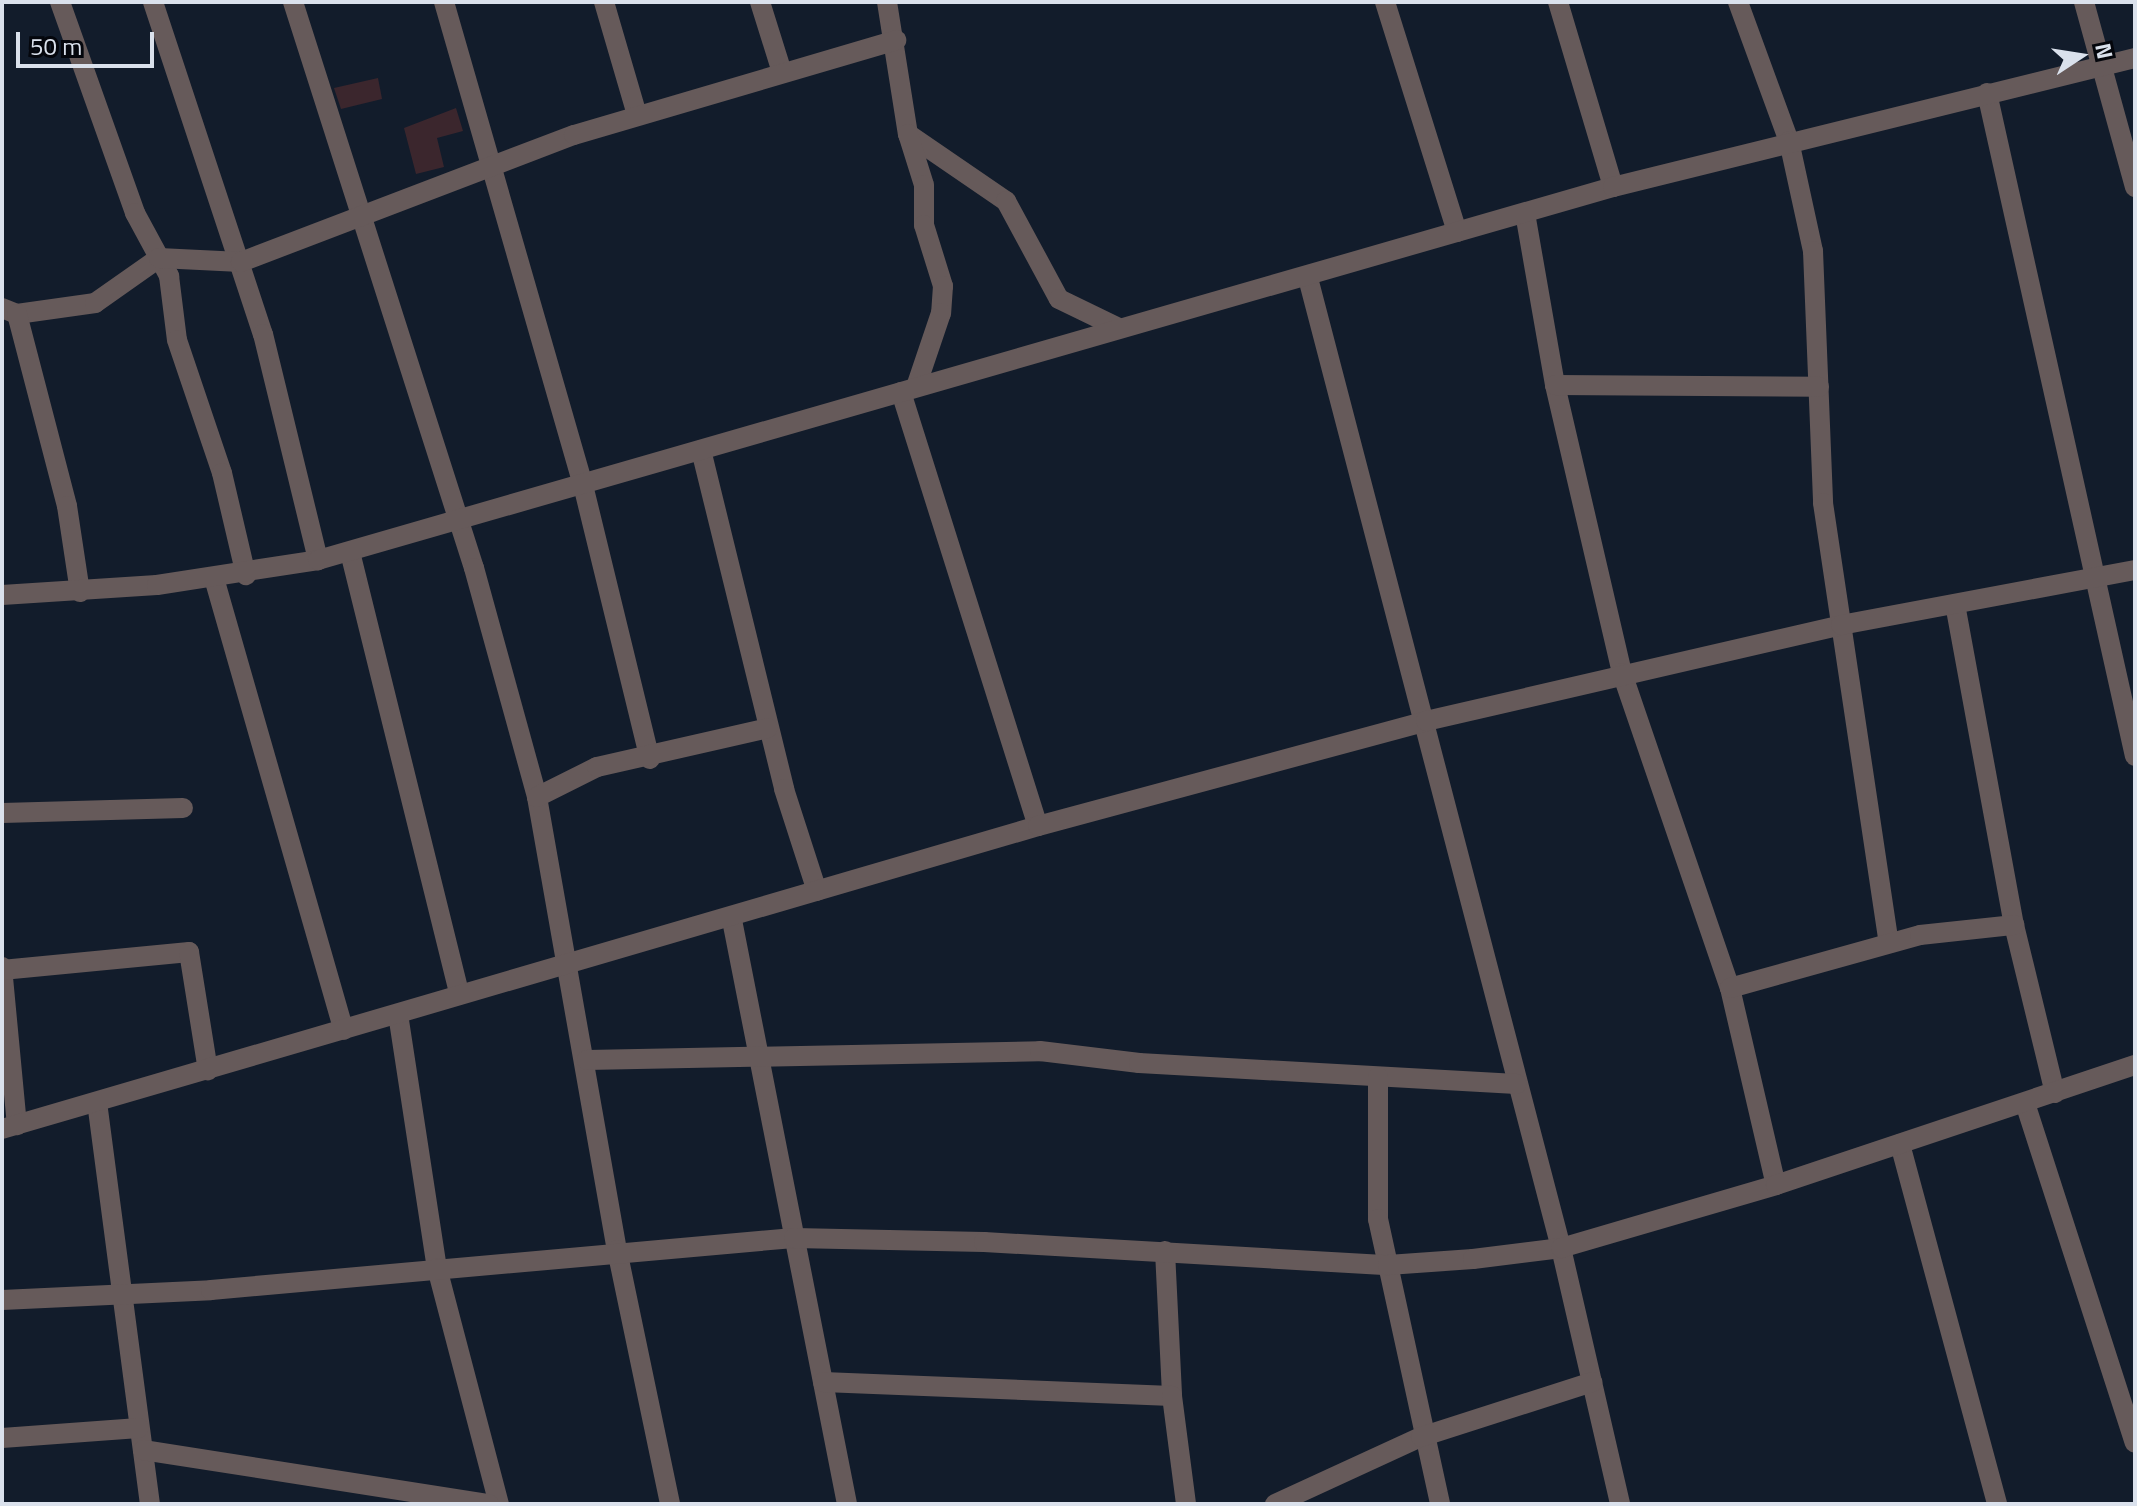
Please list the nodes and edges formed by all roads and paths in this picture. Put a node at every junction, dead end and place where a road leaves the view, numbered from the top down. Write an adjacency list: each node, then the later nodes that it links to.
1 (60, 2): 26 (street)
2 (153, 2): 27 (street)
3 (293, 2): 24 (street)
4 (444, 2): 20 (street)
5 (604, 2): 17 (street)
6 (760, 2): 15 (street)
7 (887, 2): 12 (street)
8 (1385, 2): 25 (street)
9 (1558, 2): 21 (street)
10 (1738, 2): 19 (street)
11 (2084, 2): 14 (street)
12 (896, 40): 15 (street); 18 (street)
13 (2135, 58): 14 (street)
14 (2103, 65): 16 (street); 22 (street)
15 (782, 72): 17 (street)
16 (1987, 93): 19 (street); 42 (street)
17 (637, 115): 20 (street)
18 (908, 134): 30 (street); 33 (street)
19 (1789, 141): 21 (street); 32 (street)
20 (488, 169): 24 (street); 35 (street)
21 (1613, 187): 23 (street)
22 (2135, 187)
23 (1525, 213): 25 (street); 31 (street)
24 (360, 217): 27 (street); 36 (street)
25 (1457, 232): 28 (street)
26 (159, 258): 27 (street); 29 (street); 40 (street)
27 (241, 262): 38 (street)
28 (1308, 278): 30 (street); 48 (street)
29 (10, 311): 43 (street)
30 (1119, 328): 33 (street)
31 (1555, 385): 32 (street); 47 (street)
32 (1819, 387): 46 (street)
33 (908, 389): 34 (street); 55 (street)
34 (701, 450): 35 (street); 49 (street)
35 (583, 485): 36 (street); 51 (street)
36 (459, 523): 37 (street); 52 (street)
37 (350, 552): 38 (street); 63 (street)
38 (318, 560): 40 (street)
39 (2135, 570): 42 (street)
40 (246, 575): 41 (street)
41 (214, 578): 43 (street); 65 (street)
42 (2097, 578): 45 (street); 50 (street)
43 (80, 592): 44 (street)
44 (2, 595)
45 (1955, 604): 46 (street); 58 (street)
46 (1841, 625): 47 (street); 59 (street)
47 (1622, 673): 48 (street); 62 (street)
48 (1426, 721): 55 (street); 71 (street)
49 (768, 728): 51 (street); 56 (street)
50 (2135, 756)
51 (650, 759): 52 (street)
52 (537, 797): 60 (street)
53 (183, 808): 54 (street)
54 (2, 813)
55 (1038, 826): 56 (street)
56 (817, 891): 57 (street)
57 (732, 920): 60 (street); 66 (street)
58 (2014, 925): 59 (street); 72 (street)
59 (1889, 943): 62 (street)
60 (571, 965): 63 (street); 67 (street)
61 (2, 969): 69 (street); 75 (street)
62 (1730, 988): 77 (street)
63 (460, 995): 64 (street)
64 (398, 1014): 65 (street); 83 (street)
65 (344, 1030): 69 (street)
66 (762, 1056): 67 (street); 70 (street); 78 (street)
67 (587, 1060): 80 (street)
68 (2135, 1065): 72 (street)
69 (208, 1070): 73 (street)
70 (1378, 1077): 71 (street); 82 (street)
71 (1516, 1084): 79 (street)
72 (2055, 1093): 74 (street)
73 (97, 1102): 75 (street); 84 (street)
74 (2025, 1103): 76 (street); 92 (street)
75 (10, 1127)
76 (1900, 1144): 77 (street); 103 (street)
77 (1776, 1185): 79 (street)
78 (794, 1238): 80 (street); 81 (street); 86 (street)
79 (1561, 1248): 82 (street); 87 (street)
80 (617, 1250): 83 (street); 97 (street)
81 (1165, 1251): 82 (street); 88 (street)
82 (1388, 1265): 90 (street)
83 (437, 1268): 84 (street); 96 (street)
84 (124, 1295): 85 (street); 89 (street)
85 (2, 1300)
86 (823, 1382): 88 (street); 98 (street)
87 (1592, 1382): 90 (street); 102 (street)
88 (1172, 1396): 99 (street)
89 (139, 1428): 91 (street); 93 (street)
90 (1421, 1437): 100 (street); 101 (street)
91 (2, 1438)
92 (2135, 1443)
93 (143, 1450): 94 (street); 95 (street)
94 (150, 1504)
95 (489, 1504)
96 (499, 1504)
97 (670, 1504)
98 (847, 1504)
99 (1186, 1504)
100 (1275, 1504)
101 (1440, 1504)
102 (1620, 1504)
103 (1997, 1504)

